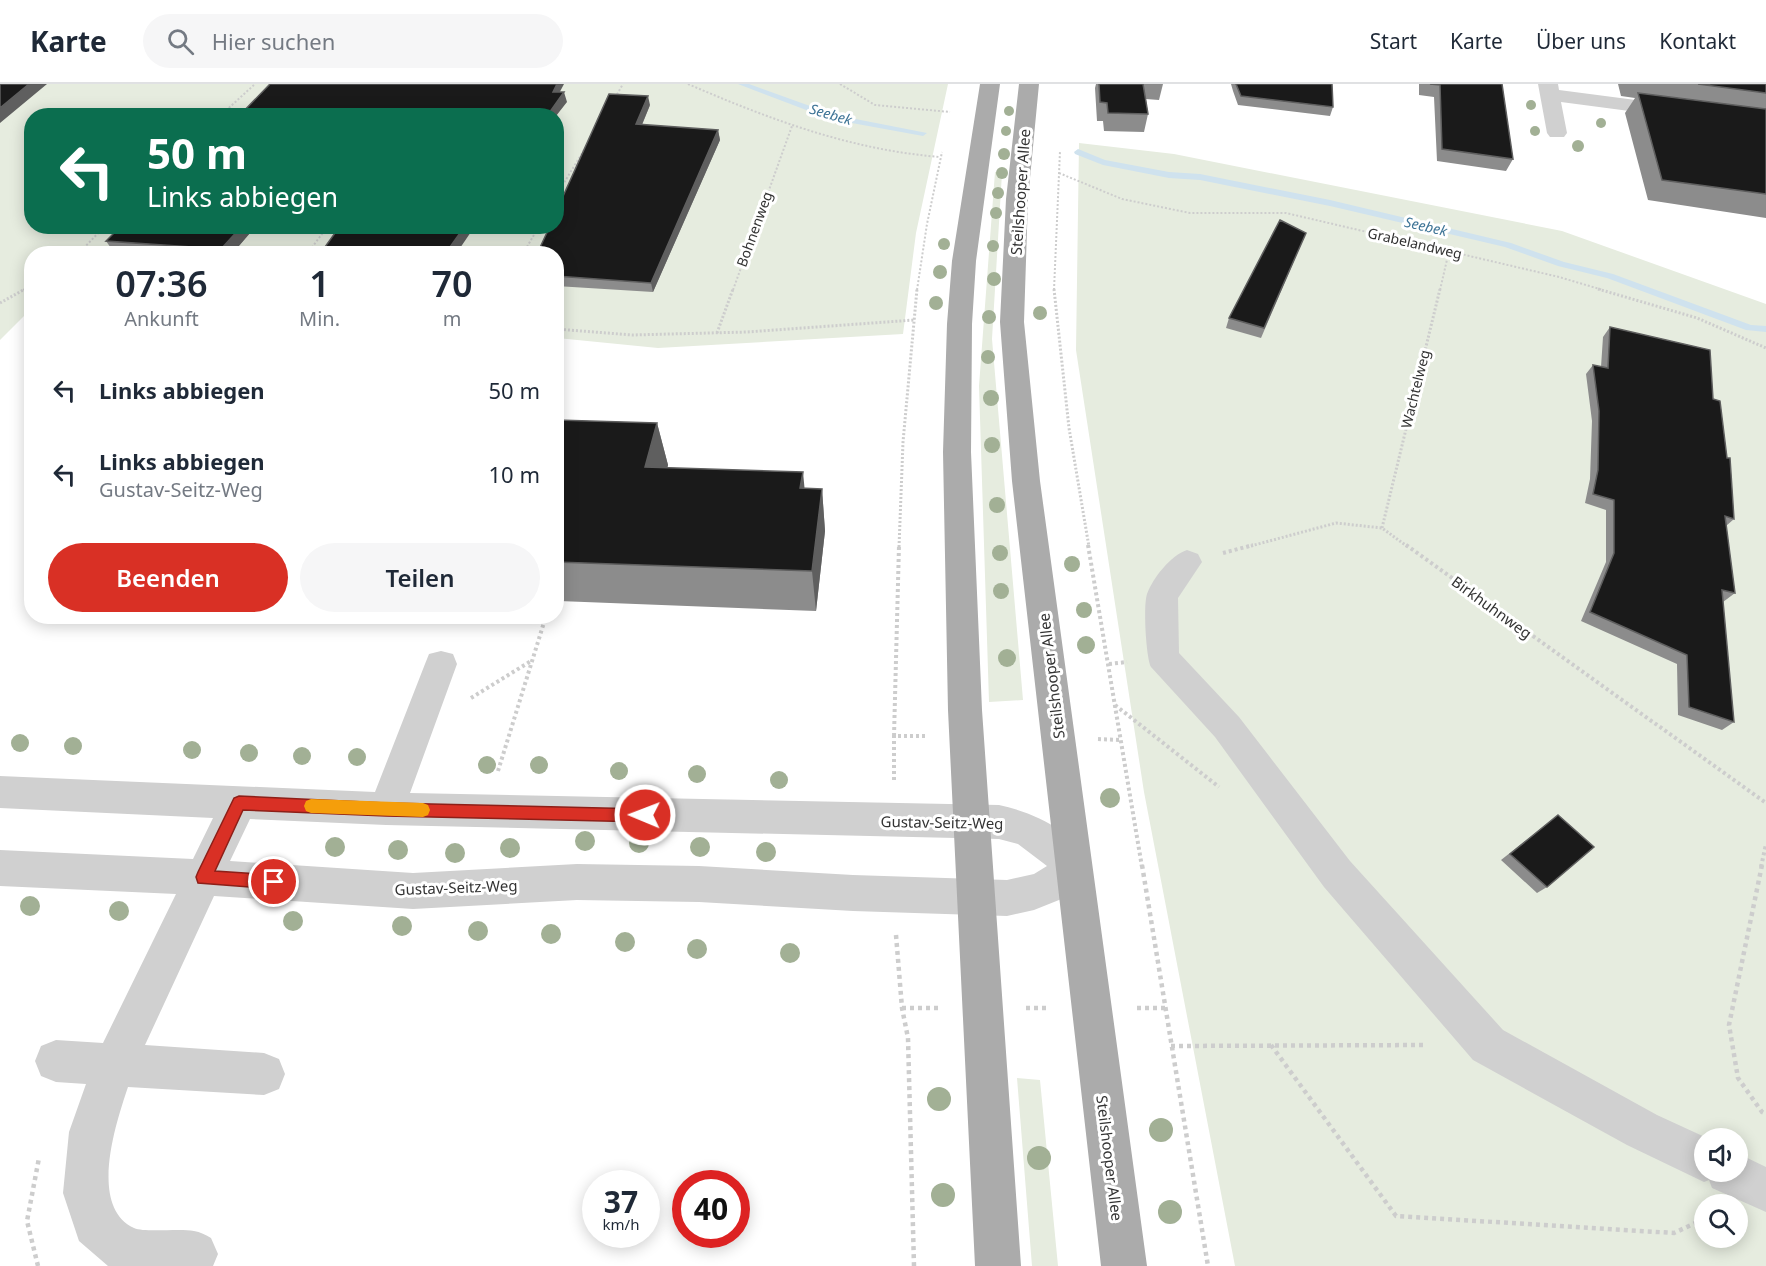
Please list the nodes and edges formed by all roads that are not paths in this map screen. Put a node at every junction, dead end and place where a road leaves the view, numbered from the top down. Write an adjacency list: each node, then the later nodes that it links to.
1 (990, 84): 11 (main road)
2 (1029, 84): 13 (main road, Steilshooper Allee)
3 (1549, 89): 4 (street); 5 (street)
4 (1766, 123)
5 (1557, 132)
6 (1187, 562): 19 (street)
7 (441, 664): 10 (street)
8 (0, 792): 9 (street, Gustav-Seitz-Weg)
9 (239, 803): 10 (street, Gustav-Seitz-Weg); 14 (street)
10 (386, 809): 11 (street, Gustav-Seitz-Weg)
11 (971, 822): 13 (street, Gustav-Seitz-Weg); 15 (main road)
12 (0, 868): 14 (street, Gustav-Seitz-Weg)
13 (1073, 868): 15 (street, Gustav-Seitz-Weg); 24 (main road, Steilshooper Allee)
14 (204, 877): 15 (street, Gustav-Seitz-Weg); 17 (street)
15 (975, 898): 23 (main road)
16 (56, 1061): 17 (street)
17 (114, 1065): 18 (street); 22 (street)
18 (264, 1074)
19 (1694, 1155)
20 (1748, 1181): 21 (street)
21 (1766, 1190)
22 (195, 1254)
23 (998, 1266)
24 (1124, 1266)

